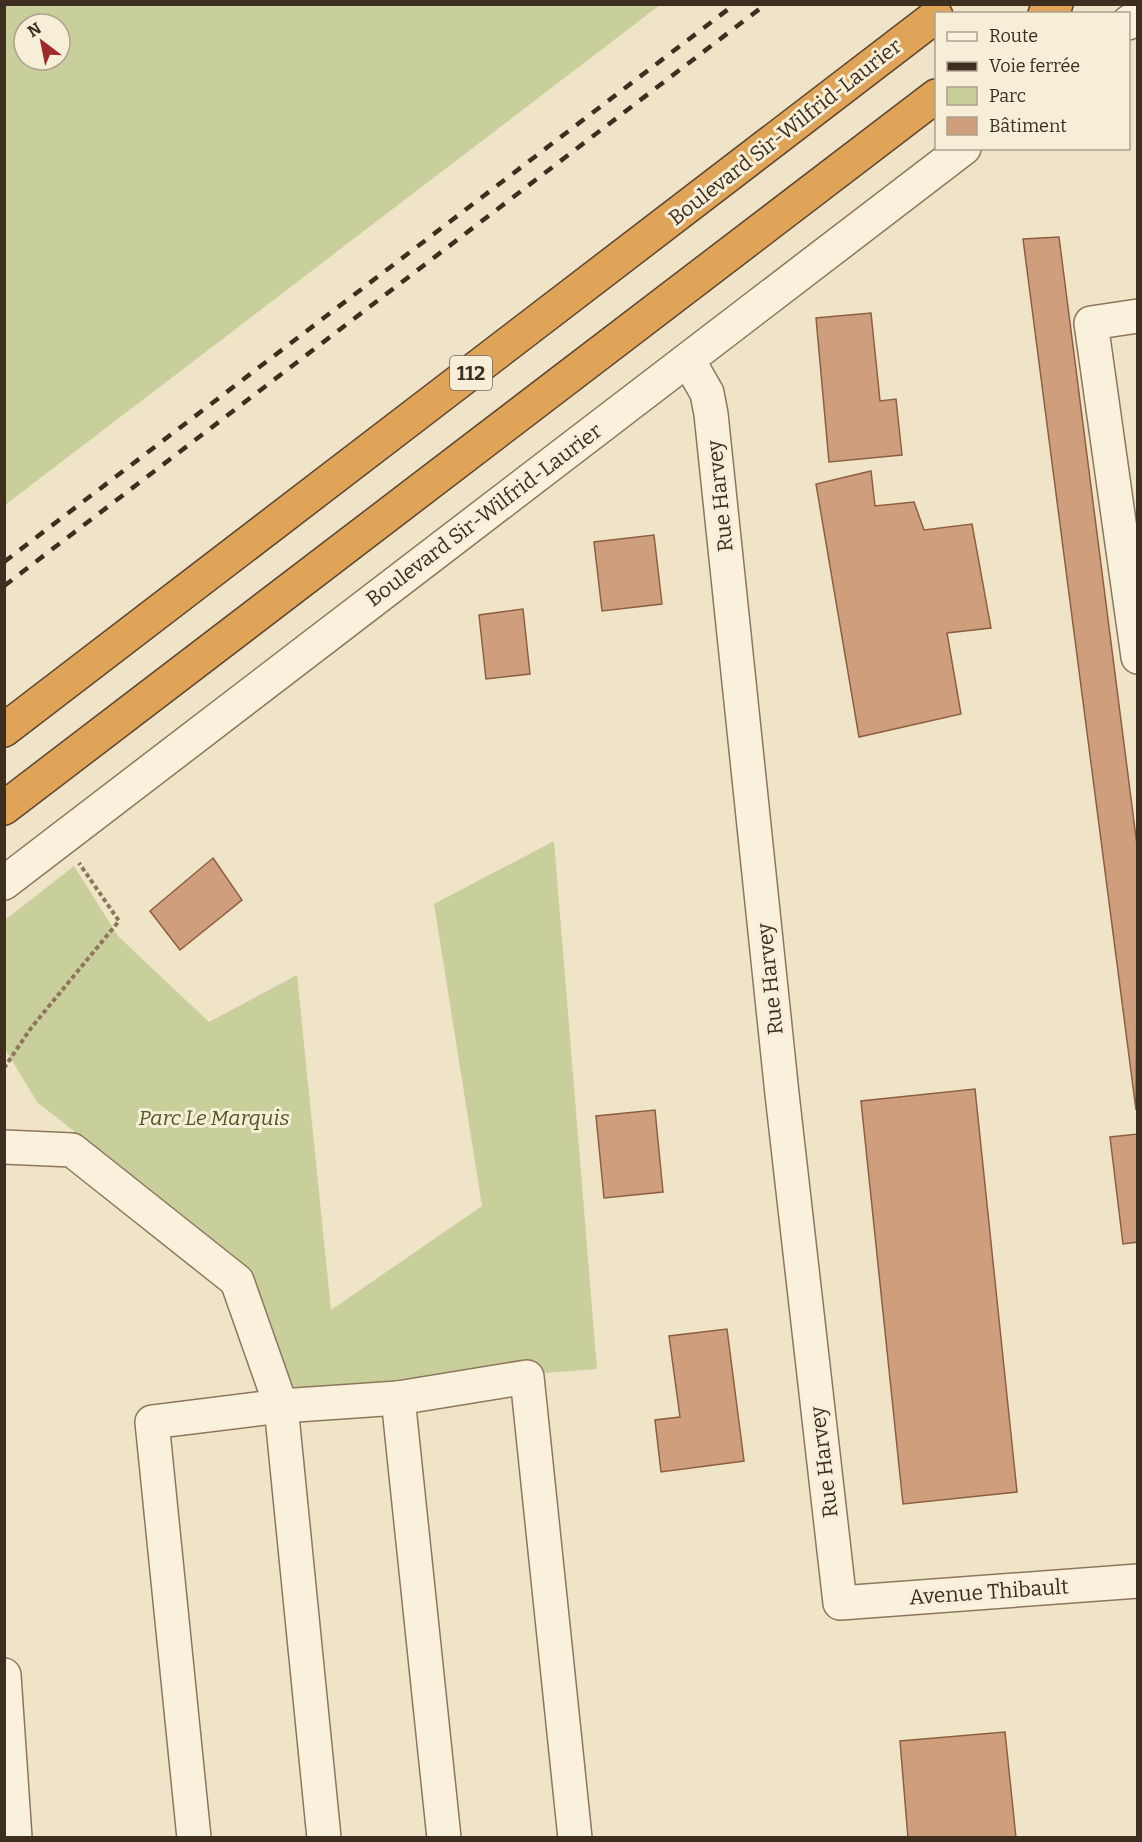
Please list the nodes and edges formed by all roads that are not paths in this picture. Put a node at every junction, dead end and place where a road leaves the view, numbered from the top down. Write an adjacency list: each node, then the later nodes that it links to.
1 (935, 17): 7 (highway, Boulevard Sir-Wilfrid-Laurier / 112)
2 (935, 97): 8 (highway)
3 (961, 150): 5 (street, Boulevard Sir-Wilfrid-Laurier)
4 (1137, 316): 6 (street)
5 (688, 360): 9 (street, Boulevard Sir-Wilfrid-Laurier); 14 (street, Rue Harvey)
6 (1137, 657)
7 (4, 730)
8 (4, 808)
9 (4, 883)
10 (4, 1147): 12 (street)
11 (398, 1398): 12 (street); 19 (street); 20 (street)
12 (281, 1406): 17 (street); 18 (street)
13 (1137, 1581): 14 (street, Avenue Thibault)
14 (840, 1603)
15 (4, 1675): 16 (street)
16 (15, 1838)
17 (194, 1838)
18 (324, 1838)
19 (444, 1838)
20 (575, 1838)

